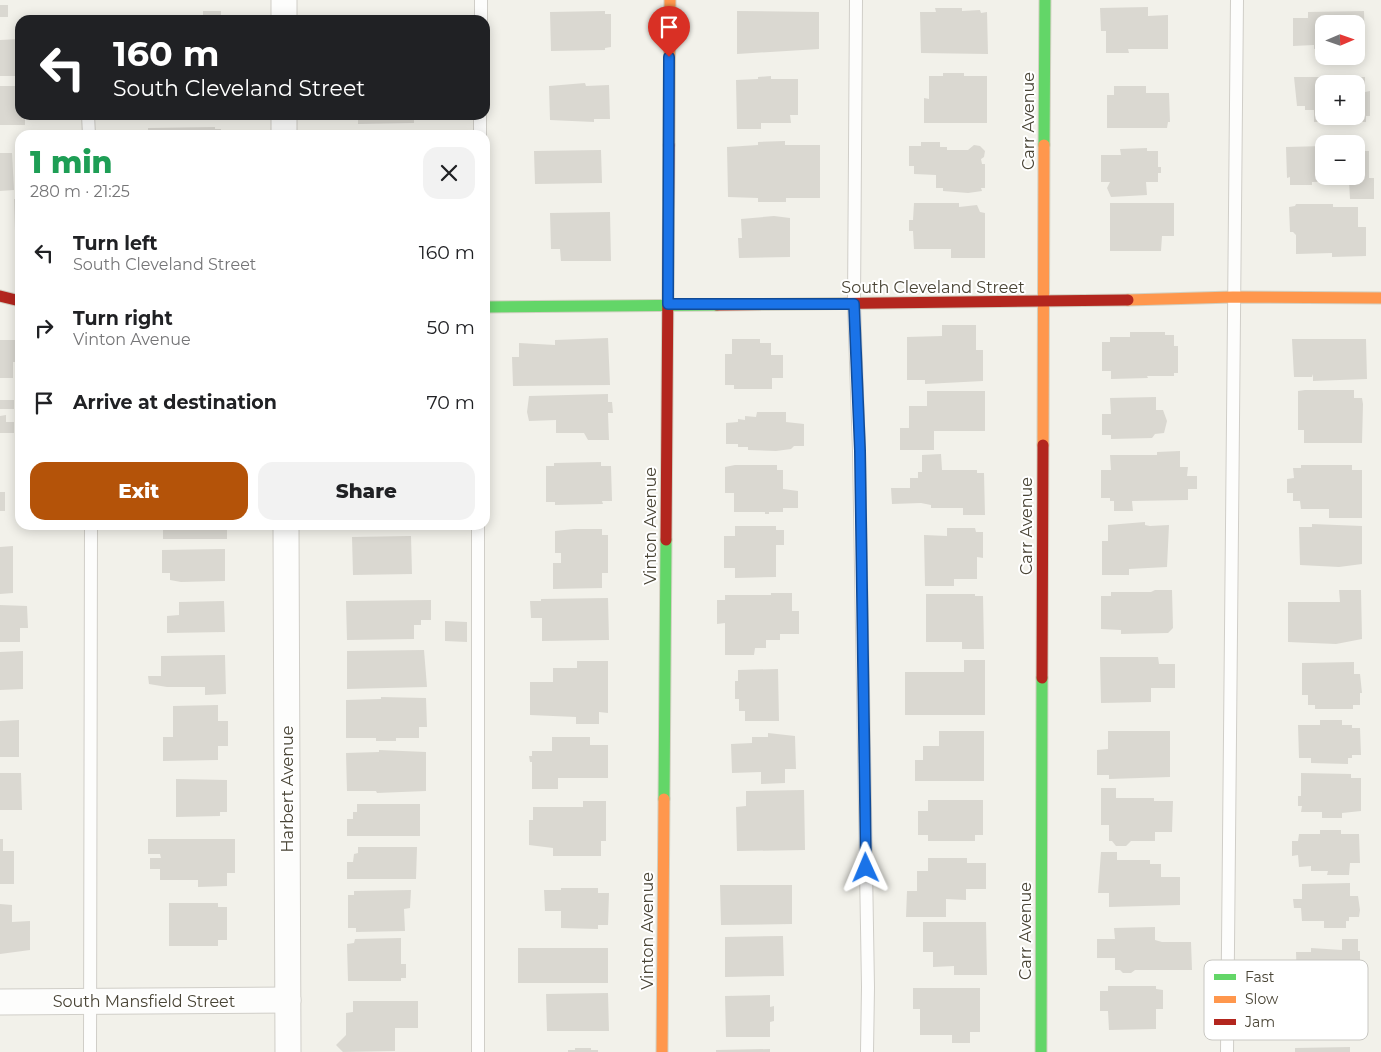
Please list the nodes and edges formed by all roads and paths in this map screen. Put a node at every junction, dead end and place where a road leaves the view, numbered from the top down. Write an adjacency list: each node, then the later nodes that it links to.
1 (284, 0): 7 (street)
2 (481, 0): 8 (lane)
3 (670, 0): 14 (street, Vinton Avenue)
4 (856, 0): 15 (lane)
5 (1045, 0): 13 (street, Carr Avenue)
6 (1237, 0): 10 (lane)
7 (284, 15)
8 (481, 15)
9 (0, 296): 12 (street)
10 (1233, 297): 11 (street, South Cleveland Street); 13 (street, South Cleveland Street); 20 (lane)
11 (1381, 298)
12 (15, 300)
13 (1043, 303): 15 (street, South Cleveland Street); 29 (street, Carr Avenue)
14 (668, 304): 15 (street, South Cleveland Street); 16 (street, South Cleveland Street); 27 (street, Vinton Avenue)
15 (854, 304): 28 (lane)
16 (490, 307)
17 (91, 530): 22 (lane)
18 (286, 530): 21 (street, Harbert Avenue)
19 (478, 530): 26 (lane)
20 (1228, 960)
21 (288, 1000): 22 (street, South Mansfield Street); 25 (street, Harbert Avenue)
22 (90, 1001): 23 (street, South Mansfield Street); 24 (lane)
23 (0, 1002)
24 (90, 1052)
25 (288, 1052)
26 (478, 1052)
27 (662, 1052)
28 (867, 1052)
29 (1041, 1052)

